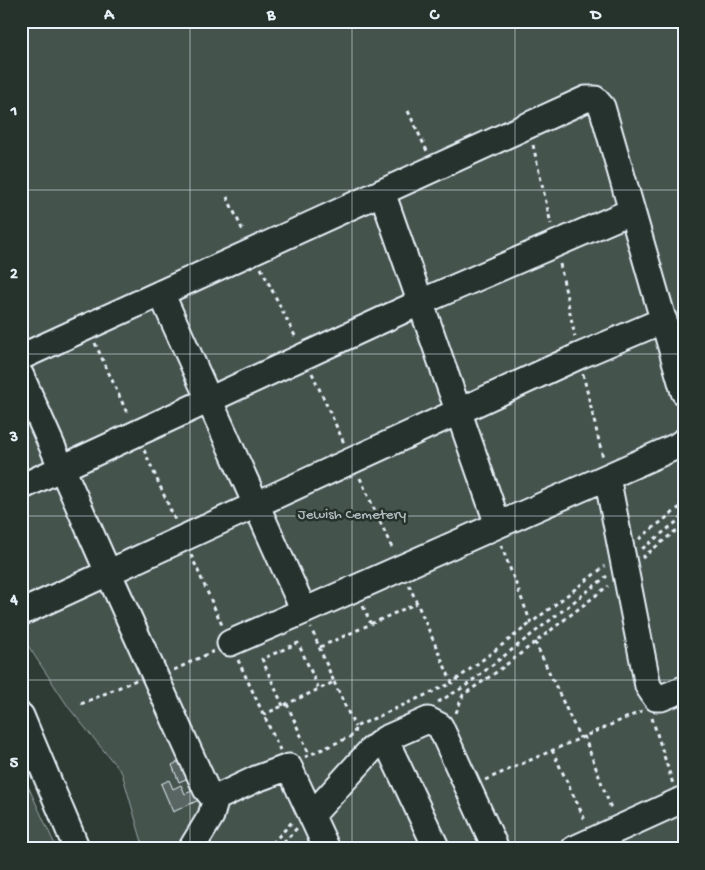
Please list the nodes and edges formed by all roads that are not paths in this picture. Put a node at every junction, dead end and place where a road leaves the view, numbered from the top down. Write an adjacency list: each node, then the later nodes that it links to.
1 (382, 192): 2 (street); 3 (street); 4 (street)
2 (632, 210): 4 (street); 5 (street)
3 (161, 294): 6 (street); 9 (street)
4 (421, 302): 9 (street); 10 (street)
5 (664, 320): 8 (street); 10 (street)
6 (21, 357)
7 (21, 376): 12 (street)
8 (684, 392)
9 (210, 401): 12 (street); 15 (street)
10 (459, 411): 15 (street); 16 (street)
11 (684, 442): 13 (street)
12 (62, 468): 14 (street); 17 (street)
13 (607, 478): 16 (street); 21 (street)
14 (21, 487)
15 (256, 505): 17 (street); 19 (street)
16 (498, 525): 19 (street)
17 (108, 572): 18 (street); 24 (street)
18 (25, 611)
19 (304, 611): 20 (street)
20 (230, 643)
21 (684, 688)
22 (21, 716): 28 (street)
23 (385, 739): 26 (street); 31 (street); 32 (street)
24 (216, 798): 26 (street); 29 (street)
25 (681, 800): 27 (street)
26 (310, 810): 30 (street)
27 (584, 844)
28 (77, 849)
29 (191, 849)
30 (327, 849)
31 (436, 849)
32 (496, 849)

